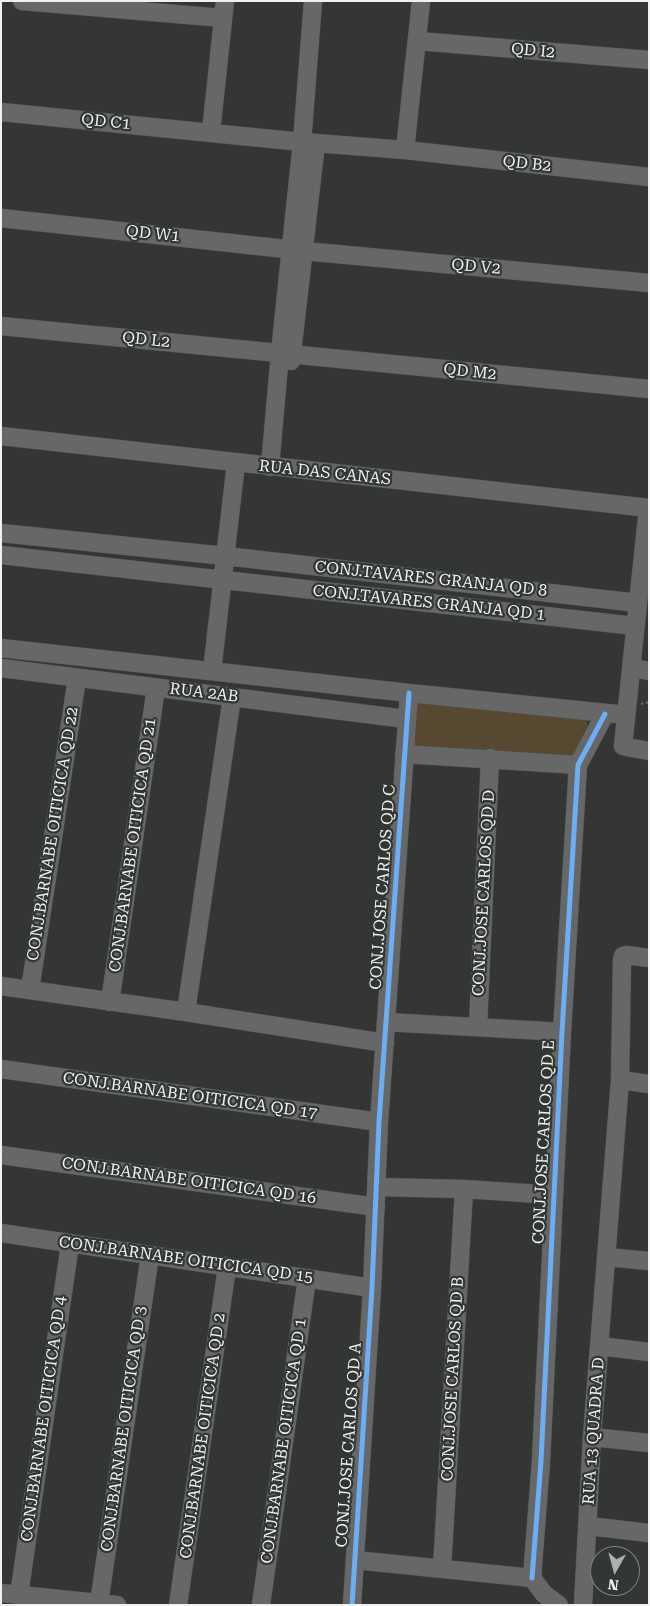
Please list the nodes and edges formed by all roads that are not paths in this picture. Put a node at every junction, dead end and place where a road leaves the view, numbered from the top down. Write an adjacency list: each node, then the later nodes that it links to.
1 (22, 1): 4 (street)
2 (313, 1): 9 (street)
3 (421, 1): 5 (street)
4 (224, 10): 8 (street)
5 (418, 41): 6 (street, QD I2); 10 (street)
6 (649, 60)
7 (1, 112): 8 (street, QD C1)
8 (211, 132): 9 (street, QD C1)
9 (309, 143): 10 (street, QD B2); 13 (street)
10 (405, 150): 11 (street, QD B2)
11 (649, 177)
12 (1, 218): 13 (street, QD W1)
13 (297, 250): 14 (street, QD V2); 16 (street)
14 (649, 283)
15 (1, 326): 16 (street, QD L2)
16 (286, 354): 17 (street, QD M2); 20 (street)
17 (649, 390)
18 (1, 436): 19 (street, RUA DAS CANAS)
19 (236, 463): 20 (street, RUA DAS CANAS); 24 (street)
20 (275, 468): 21 (street, RUA DAS CANAS)
21 (648, 508): 26 (street)
22 (4, 533): 23 (street); 24 (street, CONJ.TAVARES GRANJA QD 8)
23 (3, 555): 25 (street, CONJ.TAVARES GRANJA QD 1)
24 (225, 556): 25 (street); 26 (street, CONJ.TAVARES GRANJA QD 8)
25 (222, 580): 27 (street, CONJ.TAVARES GRANJA QD 1); 31 (street)
26 (642, 593): 27 (street)
27 (635, 626): 30 (street)
28 (1, 648): 31 (street)
29 (1, 668): 33 (street, RUA 2AB)
30 (631, 668): 32 (street); 38 (street)
31 (212, 671): 35 (street)
32 (649, 671)
33 (77, 678): 34 (street, RUA 2AB); 46 (street, CONJ.BARNABE OITICICA QD 22)
34 (156, 688): 36 (street, RUA 2AB); 47 (street, CONJ.BARNABE OITICICA QD 21)
35 (408, 693): 37 (street); 39 (street, CONJ.JOSE CARLOS QD C)
36 (232, 697): 39 (street, RUA 2AB); 48 (street)
37 (605, 714): 38 (street); 43 (street, CONJ.JOSE CARLOS QD E)
38 (626, 715): 40 (street)
39 (406, 719): 41 (street, CONJ.JOSE CARLOS QD C)
40 (649, 751)
41 (404, 754): 42 (street); 49 (street, CONJ.JOSE CARLOS QD C)
42 (490, 758): 43 (street); 50 (street, CONJ.JOSE CARLOS QD D)
43 (578, 765): 51 (street, CONJ.JOSE CARLOS QD E)
44 (649, 958): 54 (street, RUA 13 QUADRA D)
45 (1, 986): 46 (street)
46 (30, 990): 47 (street)
47 (110, 1002): 48 (street)
48 (186, 1012): 52 (street)
49 (386, 1022): 50 (street); 52 (street, CONJ.JOSE CARLOS QD C)
50 (478, 1027): 51 (street)
51 (562, 1032): 60 (street, CONJ.JOSE CARLOS QD E)
52 (385, 1043): 56 (street, CONJ.JOSE CARLOS QD C)
53 (1, 1069): 56 (street, CONJ.BARNABE OITICICA QD 17)
54 (620, 1080): 55 (street); 65 (street, RUA 13 QUADRA D)
55 (649, 1084)
56 (380, 1122): 58 (street, CONJ.JOSE CARLOS QD A)
57 (1, 1155): 61 (street, CONJ.BARNABE OITICICA QD 16)
58 (377, 1188): 59 (street); 61 (street, CONJ.JOSE CARLOS QD A)
59 (464, 1189): 60 (street); 77 (street, CONJ.JOSE CARLOS QD B)
60 (554, 1195): 78 (street, CONJ.JOSE CARLOS QD E)
61 (376, 1207): 69 (street, CONJ.JOSE CARLOS QD A)
62 (1, 1233): 63 (street, CONJ.BARNABE OITICICA QD 15)
63 (70, 1244): 64 (street, CONJ.BARNABE OITICICA QD 15); 79 (street, CONJ.BARNABE OITICICA QD 4)
64 (150, 1255): 67 (street, CONJ.BARNABE OITICICA QD 15); 80 (street, CONJ.BARNABE OITICICA QD 3)
65 (607, 1257): 66 (street); 70 (street, RUA 13 QUADRA D)
66 (649, 1261)
67 (227, 1267): 68 (street, CONJ.BARNABE OITICICA QD 15); 82 (street, CONJ.BARNABE OITICICA QD 2)
68 (308, 1278): 69 (street, CONJ.BARNABE OITICICA QD 15); 83 (street, CONJ.BARNABE OITICICA QD 1)
69 (372, 1288): 76 (street, CONJ.JOSE CARLOS QD A)
70 (599, 1346): 71 (street); 72 (street, RUA 13 QUADRA D)
71 (649, 1352)
72 (592, 1437): 73 (street); 74 (street, RUA 13 QUADRA D)
73 (649, 1442)
74 (588, 1526): 75 (street); 86 (street, RUA 13 QUADRA D)
75 (649, 1533)
76 (355, 1560): 77 (street); 84 (street, CONJ.JOSE CARLOS QD A)
77 (442, 1569): 78 (street)
78 (532, 1578): 85 (street)
79 (10, 1594): 80 (street)
80 (99, 1603): 81 (street)
81 (117, 1605)
82 (178, 1605)
83 (261, 1605)
84 (352, 1605)
85 (559, 1605)
86 (582, 1605)

